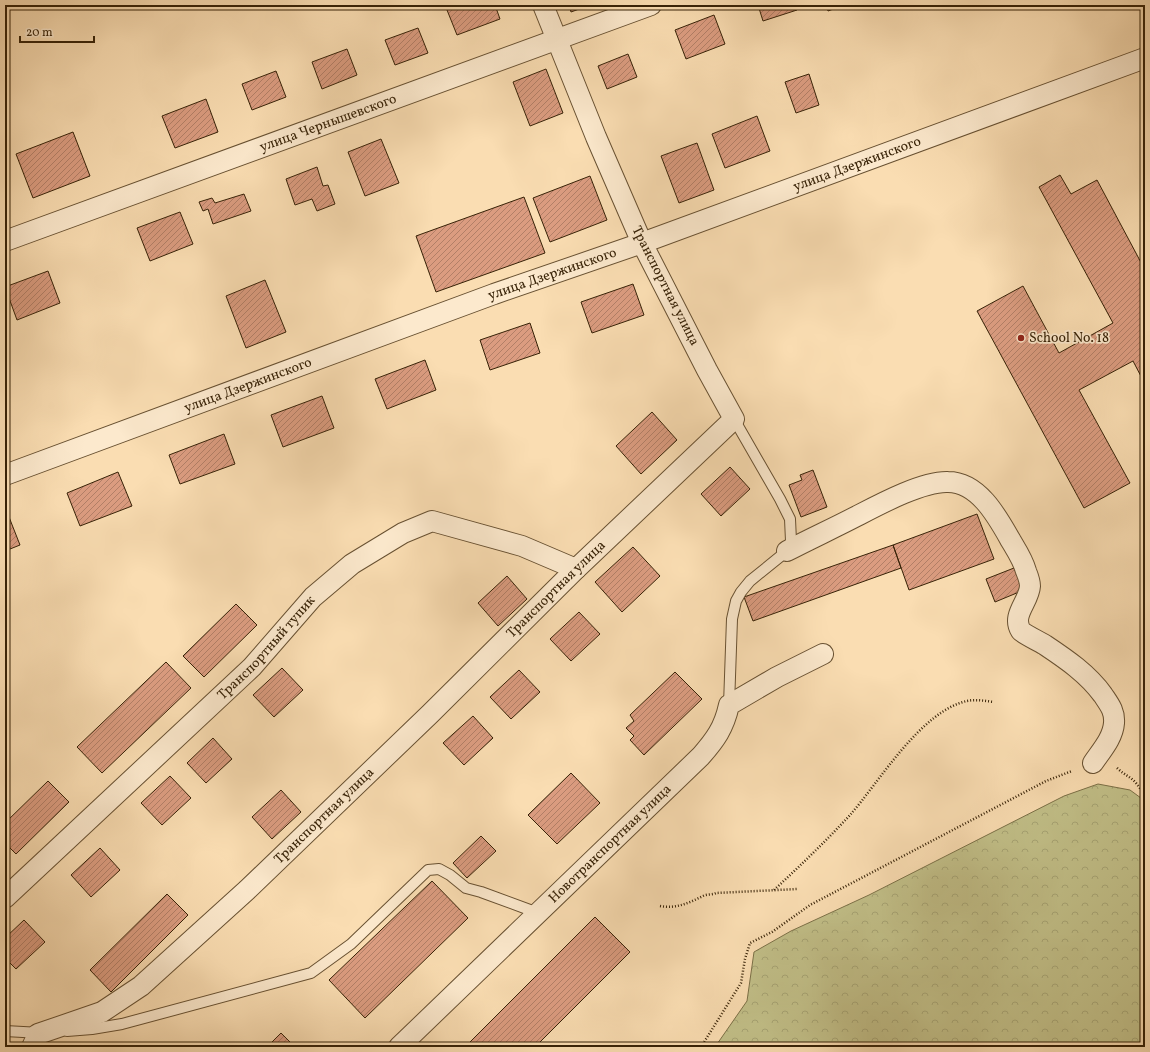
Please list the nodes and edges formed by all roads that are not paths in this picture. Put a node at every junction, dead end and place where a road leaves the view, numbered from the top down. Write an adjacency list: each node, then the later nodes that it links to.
1 (543, 5): 3 (street, Транспортная улица)
2 (651, 5): 3 (street, улица Чернышевского)
3 (557, 40): 5 (street, улица Чернышевского); 6 (street, Транспортная улица)
4 (1145, 58): 6 (street, улица Дзержинского)
5 (5, 241)
6 (642, 243): 7 (street, Транспортная улица); 8 (street, улица Дзержинского)
7 (734, 419): 9 (lane); 10 (street, Транспортная улица)
8 (5, 475)
9 (787, 551): 12 (lane); 13 (street)
10 (576, 569): 14 (street, Транспортный тупик); 17 (street, Транспортная улица)
11 (823, 654): 12 (street)
12 (729, 706): 15 (street, Новотранспортная улица)
13 (1093, 763)
14 (5, 898)
15 (538, 913): 17 (lane); 18 (street, Новотранспортная улица)
16 (5, 1031): 17 (lane)
17 (35, 1040)
18 (399, 1047)

